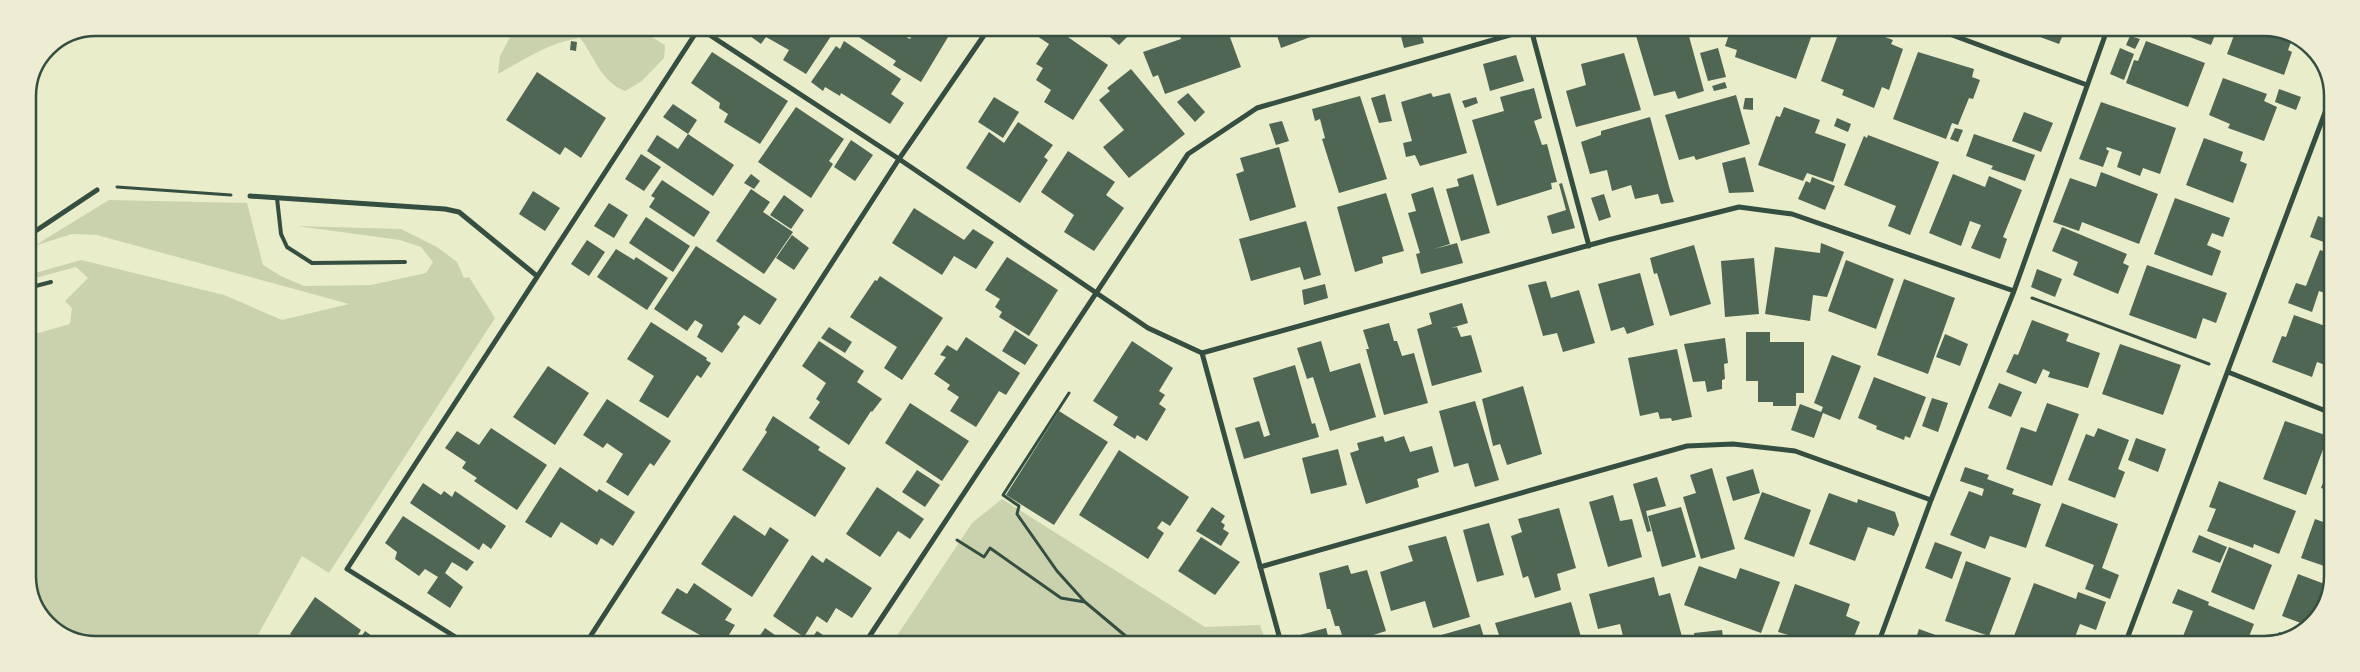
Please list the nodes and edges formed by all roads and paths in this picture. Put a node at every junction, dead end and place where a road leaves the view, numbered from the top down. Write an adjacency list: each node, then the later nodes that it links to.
1 (694, 36): 17 (street)
2 (711, 36): 10 (street)
3 (984, 36): 10 (street)
4 (1507, 36): 21 (street)
5 (1533, 36): 15 (street)
6 (1955, 36): 8 (street)
7 (2105, 36): 8 (street)
8 (2087, 85): 20 (street)
9 (2324, 115): 23 (street)
10 (899, 159): 21 (street); 31 (street)
11 (97, 190): 12 (path); 14 (street)
12 (250, 196): 13 (street)
13 (277, 198): 16 (lane); 17 (street)
14 (36, 231)
15 (1589, 246): 20 (street); 22 (street)
16 (406, 262)
17 (537, 276): 30 (street)
18 (51, 282): 19 (lane)
19 (36, 286)
20 (2014, 291): 23 (path); 26 (street)
21 (1097, 293): 22 (street); 27 (street)
22 (1202, 353): 28 (street)
23 (2228, 372): 25 (street); 36 (street)
24 (1068, 393): 29 (path)
25 (2324, 410)
26 (1932, 500): 28 (street); 35 (street)
27 (941, 529): 29 (path); 32 (street)
28 (1260, 567): 34 (street)
29 (1085, 602): 33 (path)
30 (454, 636)
31 (591, 636)
32 (871, 636)
33 (1126, 636)
34 (1279, 636)
35 (1881, 636)
36 (2128, 636)

